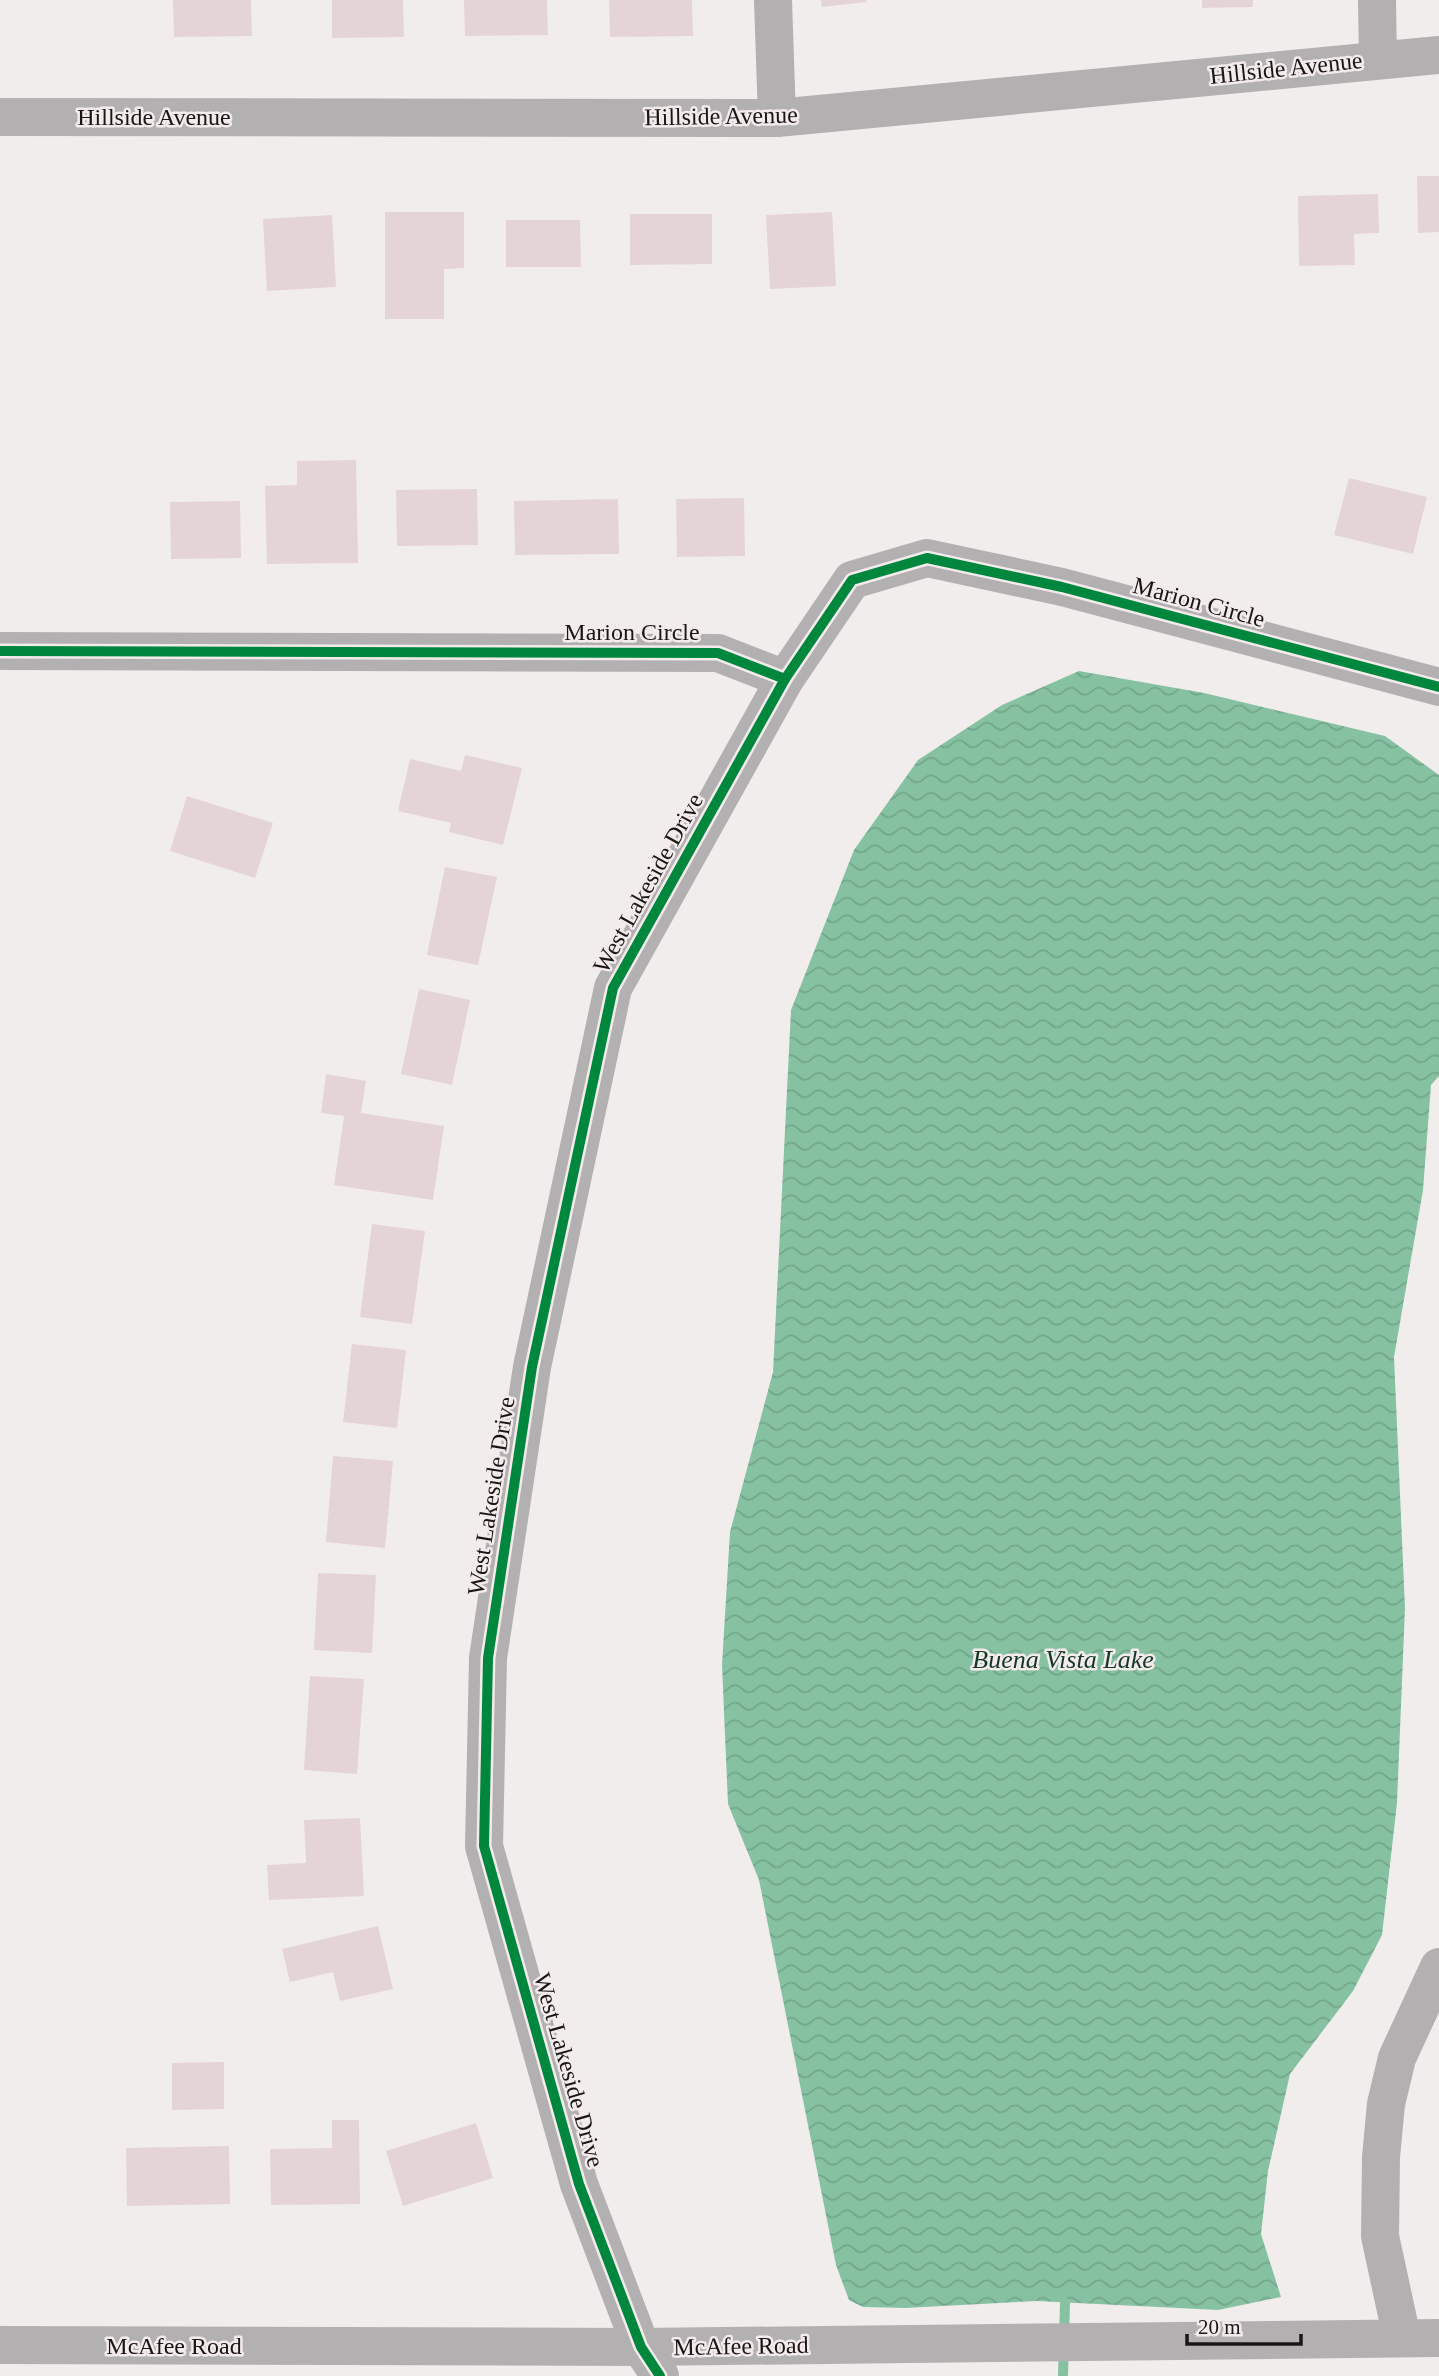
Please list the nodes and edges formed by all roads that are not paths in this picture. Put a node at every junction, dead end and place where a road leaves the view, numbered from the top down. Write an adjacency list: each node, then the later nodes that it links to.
1 (774, 0): 6 (street)
2 (1377, 0): 4 (street)
3 (1439, 55): 4 (street, Hillside Avenue)
4 (1378, 59): 6 (street, Hillside Avenue)
5 (0, 117): 6 (street, Hillside Avenue)
6 (776, 118)
7 (0, 651): 8 (street, Marion Circle)
8 (785, 679): 9 (street, Marion Circle); 13 (street, West Lakeside Drive)
9 (1439, 687)
10 (1439, 1967): 11 (street)
11 (1421, 2338): 13 (street, McAfee Road)
12 (0, 2345): 13 (street, McAfee Road)
13 (650, 2362)

